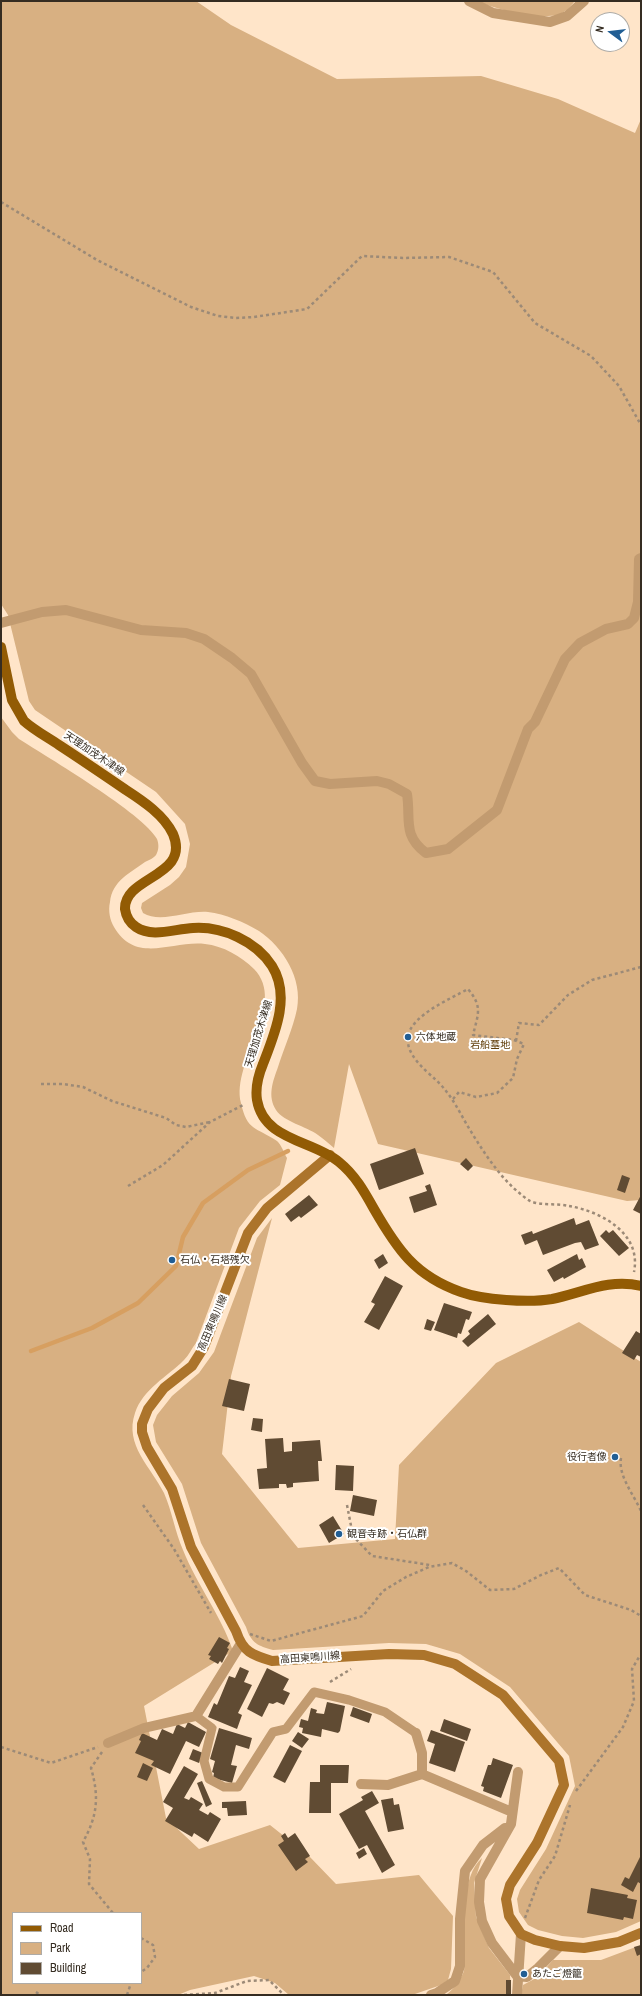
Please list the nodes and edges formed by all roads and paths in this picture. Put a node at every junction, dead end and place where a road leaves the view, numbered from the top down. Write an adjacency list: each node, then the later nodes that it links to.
1 (468, 1): 2 (street)
2 (584, 1)
3 (1, 202): 4 (path)
4 (641, 425)
5 (641, 558): 6 (street)
6 (1, 623)
7 (1, 647): 11 (main road, 天理加茂木津線)
8 (641, 967): 9 (path)
9 (516, 1041): 12 (path); 12 (path)
10 (41, 1084): 13 (path)
11 (257, 1099): 13 (path); 14 (main road, 天理加茂木津線)
12 (453, 1099): 16 (path)
13 (210, 1122): 15 (path)
14 (330, 1155): 18 (main road, 天理加茂木津線); 27 (main road, 高田東鳴川線)
15 (128, 1186)
16 (631, 1236)
17 (638, 1249): 18 (path)
18 (628, 1283): 19 (main road, 天理加茂木津線)
19 (641, 1286)
20 (621, 1458): 23 (path)
21 (143, 1505): 26 (path)
22 (347, 1505): 24 (path)
23 (641, 1511)
24 (436, 1566): 25 (path); 27 (path)
25 (641, 1616)
26 (215, 1619)
27 (236, 1631): 28 (main road, 高田東鳴川線)
28 (240, 1645): 32 (street); 45 (main road, 高田東鳴川線)
29 (641, 1658): 39 (path)
30 (354, 1667): 31 (path)
31 (314, 1692): 32 (lane); 33 (lane)
32 (196, 1716): 34 (street)
33 (416, 1733): 37 (street)
34 (108, 1743): 35 (path); 43 (path)
35 (1, 1747)
36 (518, 1772): 41 (street)
37 (422, 1774): 38 (street); 41 (street)
38 (360, 1784)
39 (572, 1796)
40 (571, 1803): 45 (path)
41 (512, 1812): 42 (street)
42 (511, 1824): 49 (street); 56 (street)
43 (112, 1912)
44 (641, 1933): 47 (main road)
45 (521, 1934): 47 (main road); 49 (street)
46 (142, 1939): 48 (path)
47 (560, 1946): 49 (street)
48 (142, 1971)
49 (517, 1976): 57 (street)
50 (131, 1984): 53 (path)
51 (36, 1992): 52 (path)
52 (40, 1995)
53 (127, 1995)
54 (184, 1995): 55 (path)
55 (284, 1995)
56 (431, 1995)
57 (517, 1995)

